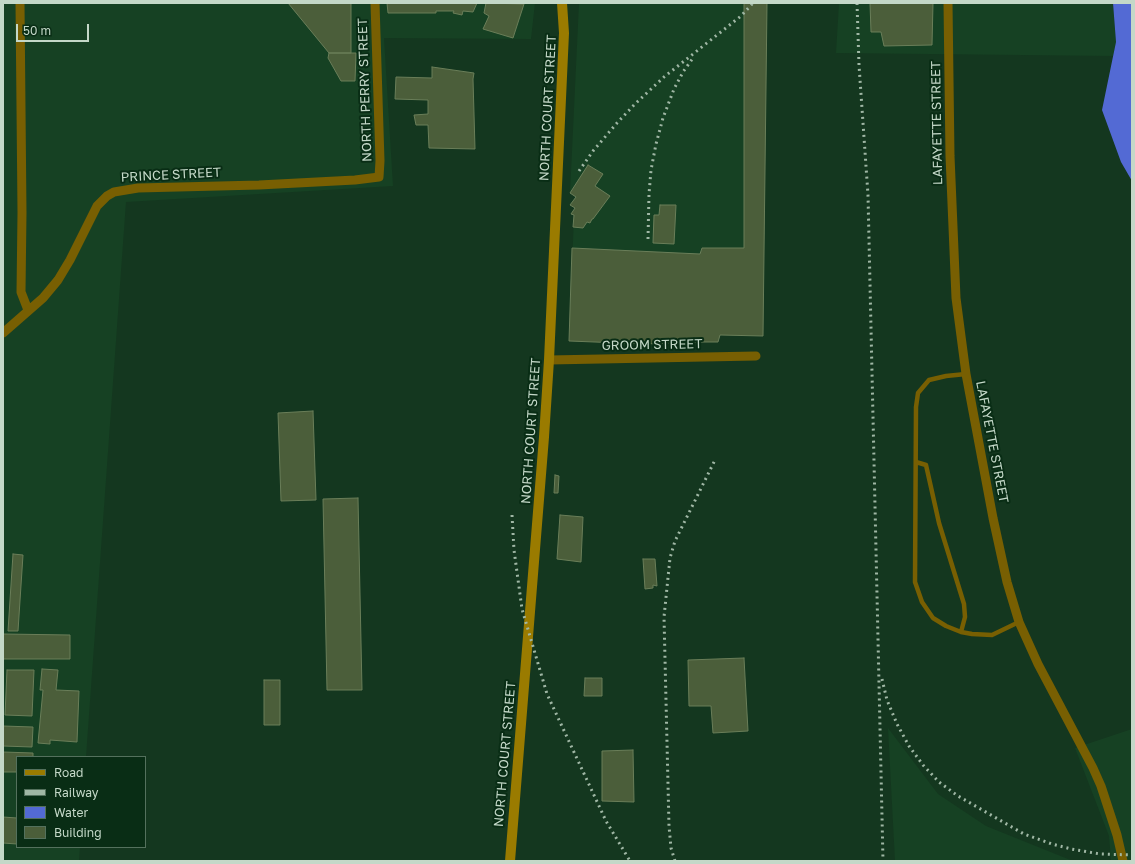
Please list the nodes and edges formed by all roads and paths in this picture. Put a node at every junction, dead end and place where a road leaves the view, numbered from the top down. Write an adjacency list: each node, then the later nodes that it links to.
1 (20, 3): 6 (street)
2 (375, 3): 5 (street, NORTH PERRY STREET)
3 (562, 3): 9 (main road, NORTH COURT STREET)
4 (948, 3): 10 (street, LAFAYETTE STREET)
5 (379, 177): 6 (street, PRINCE STREET)
6 (28, 310): 7 (street, PRINCE STREET)
7 (3, 333)
8 (756, 356): 9 (street, GROOM STREET)
9 (549, 360): 14 (main road, NORTH COURT STREET)
10 (966, 374): 11 (lane); 12 (street, LAFAYETTE STREET)
11 (916, 462): 13 (lane); 13 (lane)
12 (1019, 622): 13 (lane); 15 (street, LAFAYETTE STREET)
13 (961, 632)
14 (510, 861)
15 (1123, 861)

